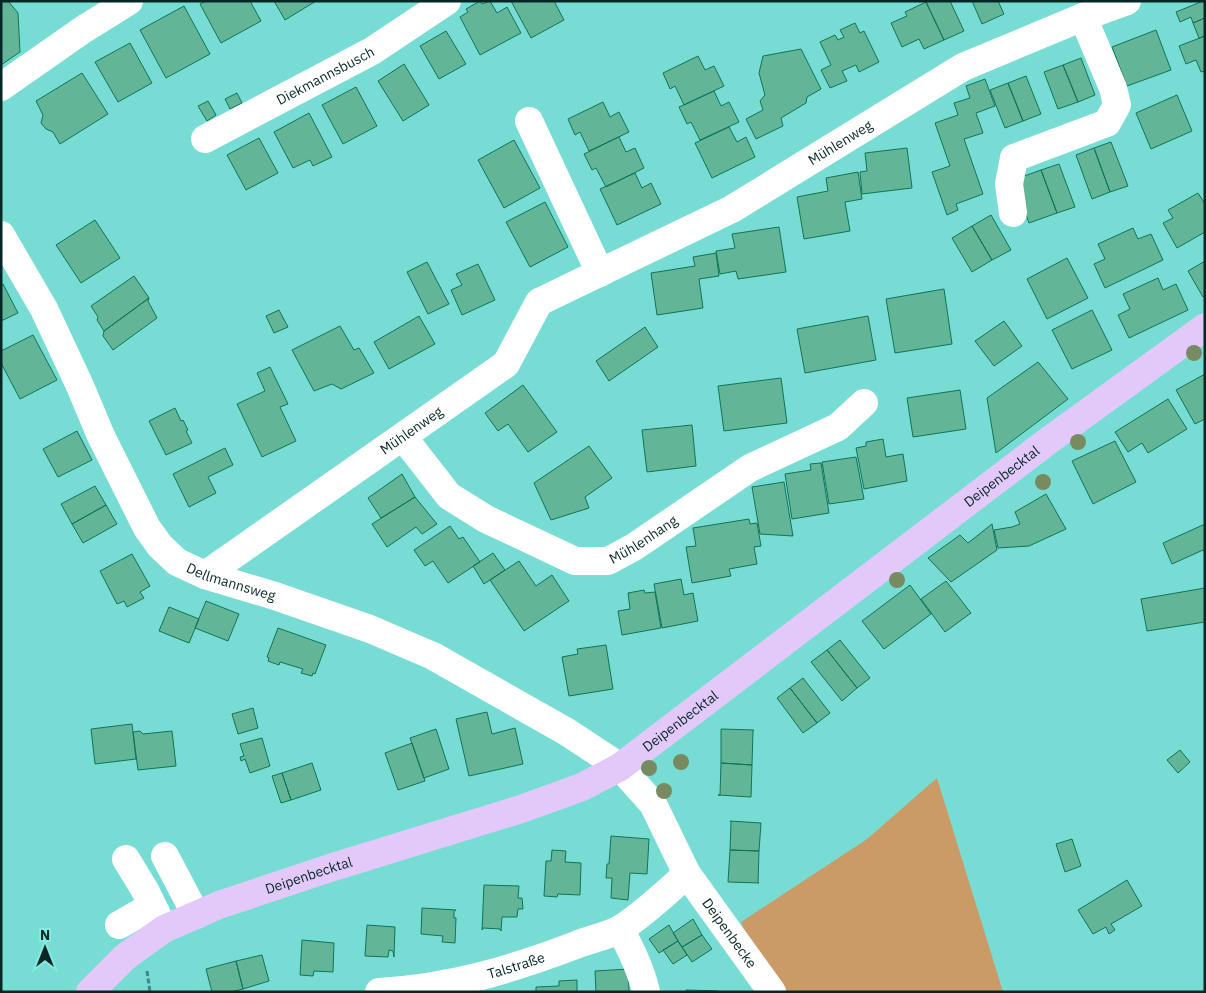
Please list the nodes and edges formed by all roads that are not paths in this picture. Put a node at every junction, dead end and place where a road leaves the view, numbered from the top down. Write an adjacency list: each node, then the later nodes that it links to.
1 (129, 1): 5 (street)
2 (1127, 1): 4 (street, Mühlenweg)
3 (443, 2): 7 (street, Diekmannsbusch)
4 (1083, 17): 8 (street); 10 (street, Mühlenweg)
5 (1, 86)
6 (529, 121): 10 (street)
7 (205, 139)
8 (1013, 213)
9 (1, 235): 14 (street, Dellmannsweg)
10 (600, 273): 13 (street, Mühlenweg)
11 (1205, 327): 15 (main road, Deipenbecktal)
12 (864, 403): 13 (street, Mühlenhang)
13 (403, 437): 14 (street, Mühlenweg)
14 (204, 575): 15 (street, Dellmannsweg)
15 (620, 766): 18 (street); 19 (main road, Deipenbecktal)
16 (166, 856): 19 (street)
17 (126, 859): 20 (street)
18 (687, 874): 22 (street, Talstraße); 26 (street, Deipenbecke)
19 (196, 915): 20 (main road, Deipenbecktal)
20 (158, 918): 21 (street); 23 (main road, Deipenbecktal)
21 (119, 925)
22 (620, 929): 24 (street, Talstraße); 25 (street)
23 (90, 992)
24 (379, 992)
25 (646, 992)
26 (772, 992)

